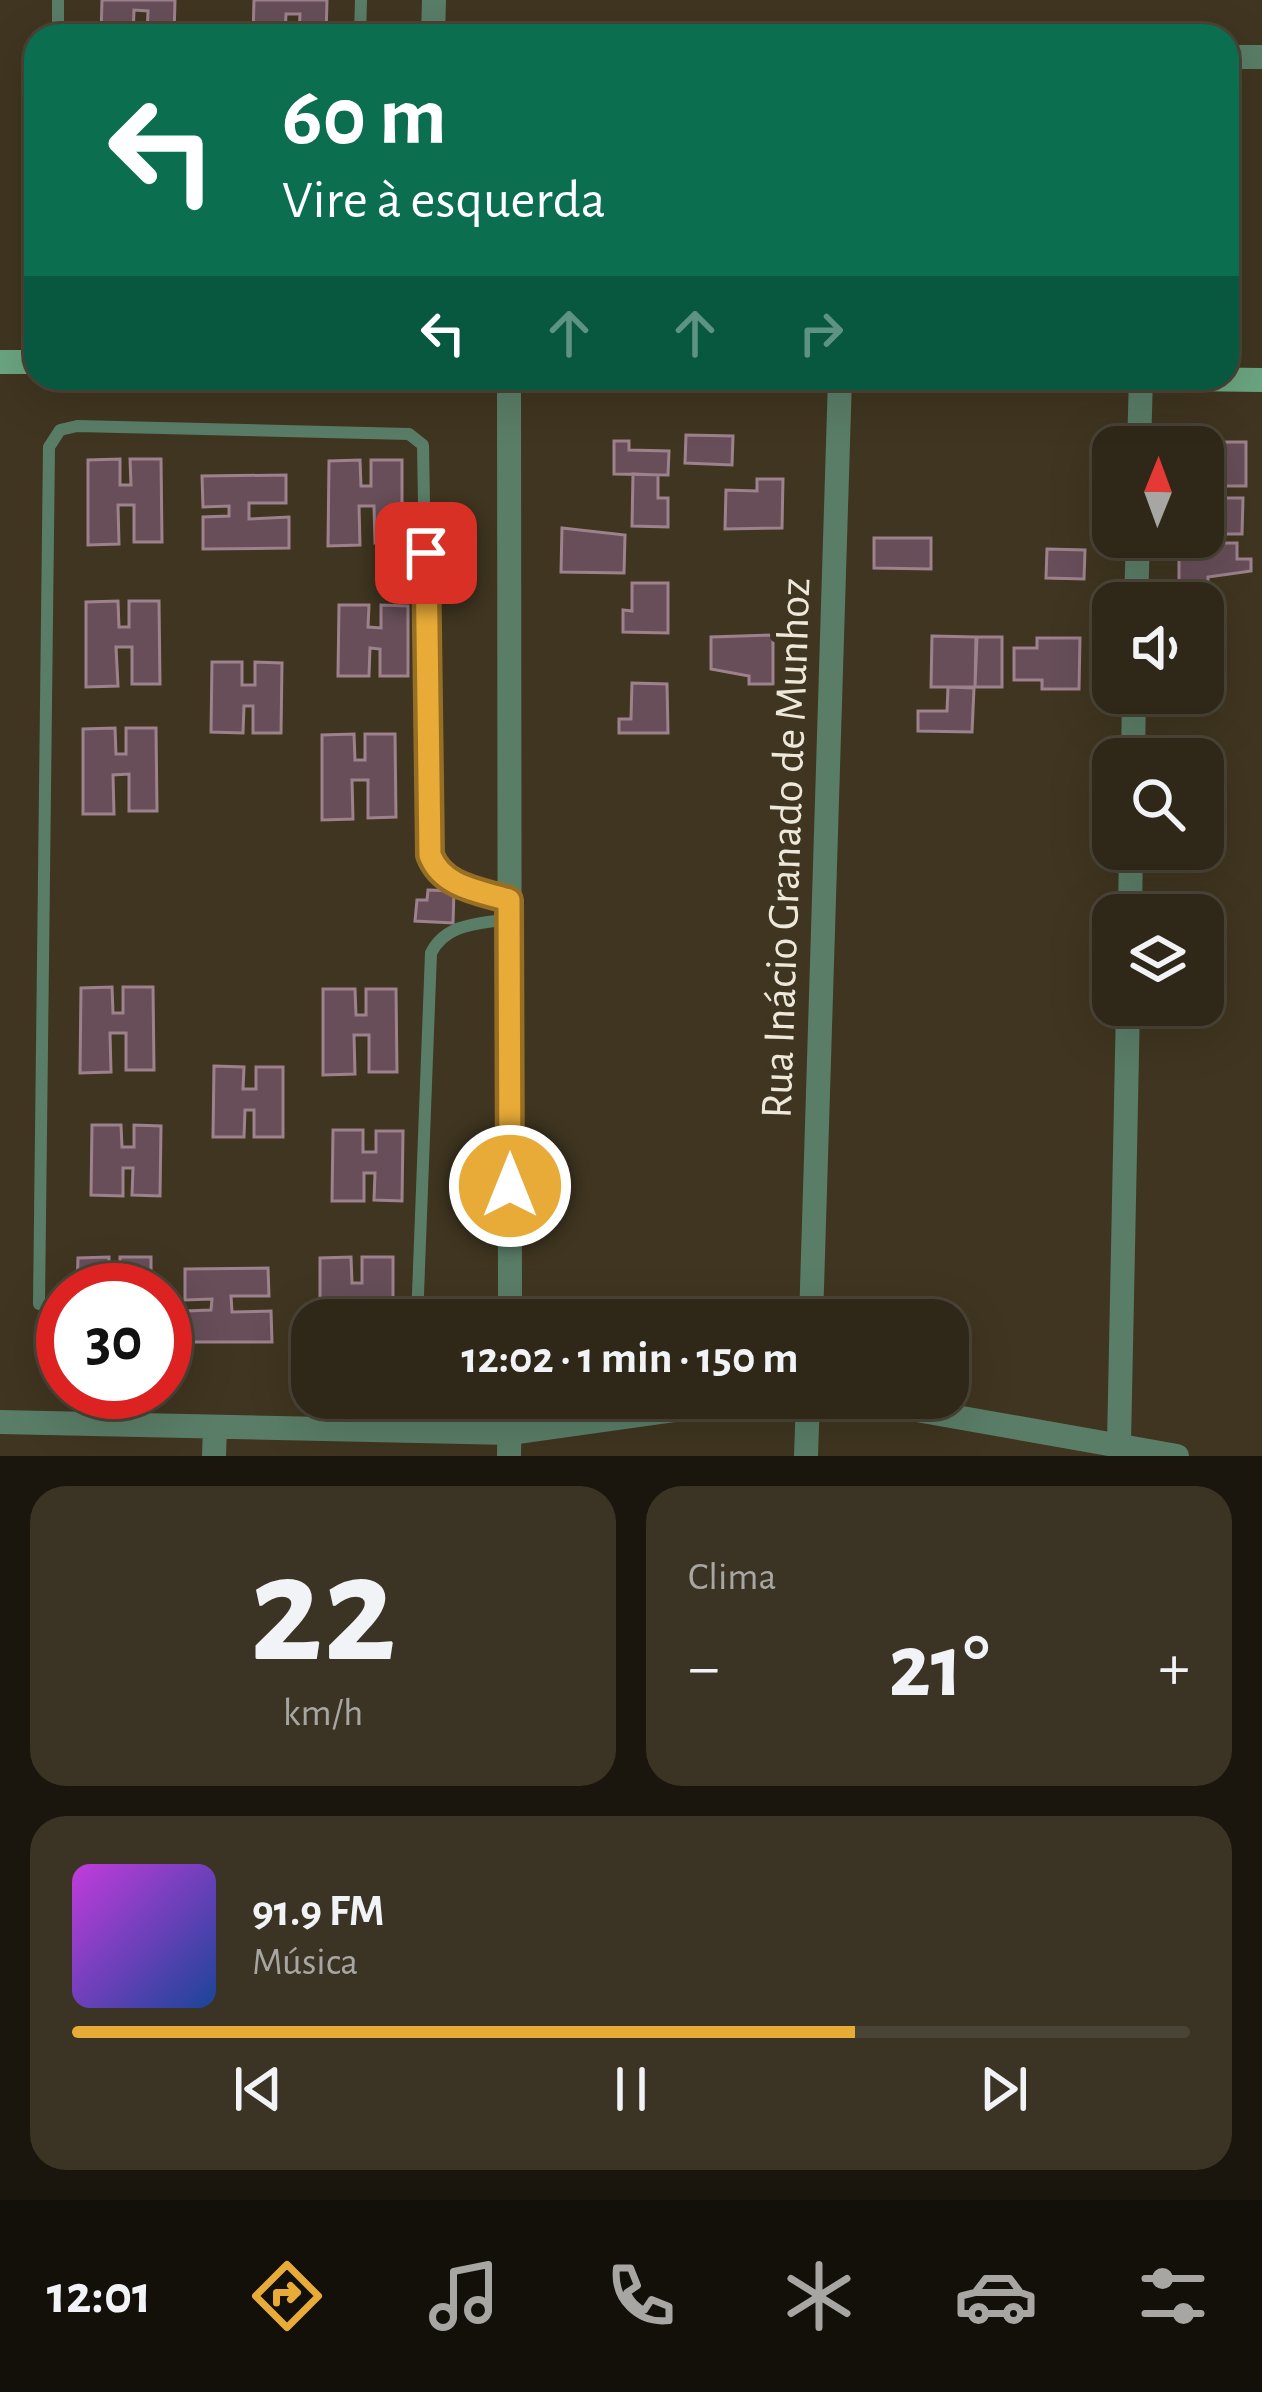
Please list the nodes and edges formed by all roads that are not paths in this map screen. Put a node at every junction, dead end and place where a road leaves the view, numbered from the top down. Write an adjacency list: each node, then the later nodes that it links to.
1 (509, 390): 5 (street)
2 (840, 390): 10 (street, Rua Inácio Granado de Munhoz)
3 (1141, 390): 4 (street)
4 (1140, 426)
5 (509, 909): 7 (lane); 8 (lane); 9 (street)
6 (1128, 1026): 17 (street)
7 (39, 1263)
8 (419, 1299)
9 (510, 1299)
10 (812, 1299)
11 (969, 1418): 17 (street)
12 (645, 1419): 16 (street)
13 (807, 1419): 19 (street)
14 (0, 1422): 15 (street)
15 (215, 1427): 16 (street); 18 (street)
16 (509, 1444)
17 (1119, 1444): 20 (street)
18 (214, 1456)
19 (806, 1456)
20 (1177, 1456)

